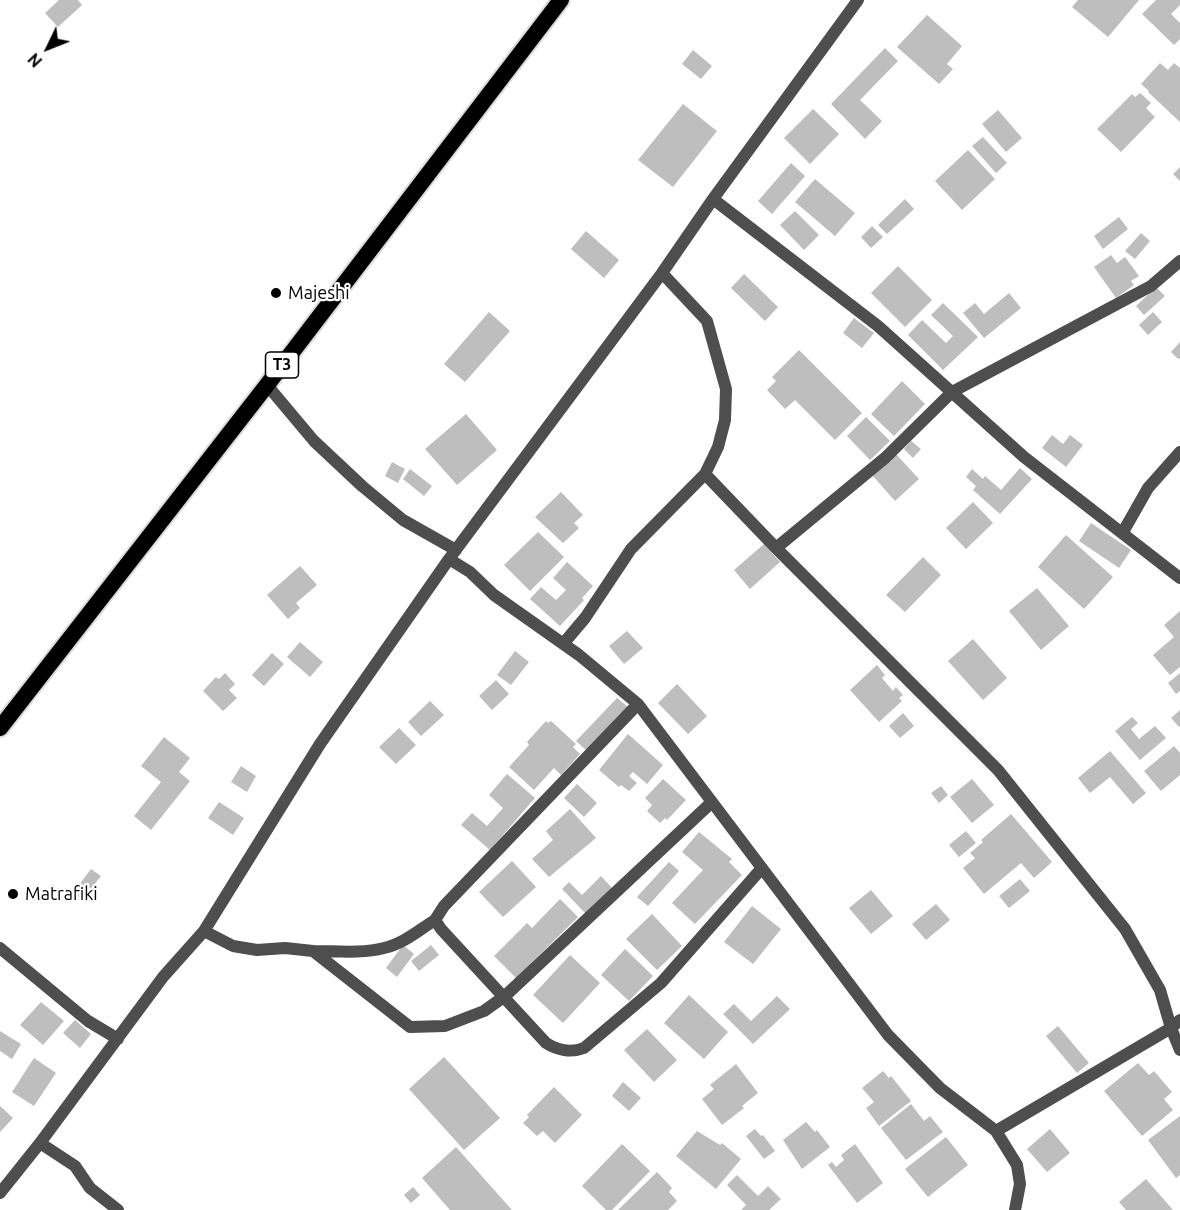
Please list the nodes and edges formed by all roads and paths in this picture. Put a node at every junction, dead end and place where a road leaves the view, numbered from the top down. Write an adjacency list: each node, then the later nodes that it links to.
1 (561, 0): 6 (highway, T3)
2 (858, 0): 3 (street)
3 (713, 199): 5 (street); 7 (street)
4 (1180, 261): 7 (street)
5 (662, 273): 9 (street); 12 (street)
6 (267, 385): 12 (street); 16 (highway, T3)
7 (952, 392): 10 (street); 11 (street)
8 (1180, 452): 10 (street)
9 (705, 474): 11 (street); 14 (street)
10 (1123, 532): 13 (street)
11 (776, 548): 24 (street)
12 (452, 554): 14 (street); 20 (street)
13 (1180, 578)
14 (563, 644): 15 (street)
15 (638, 704): 17 (street); 19 (street)
16 (0, 728)
17 (712, 802): 18 (street); 23 (street)
18 (762, 868): 23 (street); 27 (street)
19 (435, 920): 22 (street); 23 (street)
20 (204, 932): 22 (street); 25 (street)
21 (0, 948): 25 (street)
22 (313, 951): 23 (street)
23 (505, 996)
24 (1175, 1024): 26 (street); 27 (street)
25 (118, 1039): 28 (street)
26 (1180, 1050)
27 (996, 1131): 31 (street)
28 (40, 1143): 29 (street); 30 (street)
29 (0, 1193)
30 (118, 1210)
31 (1015, 1210)

